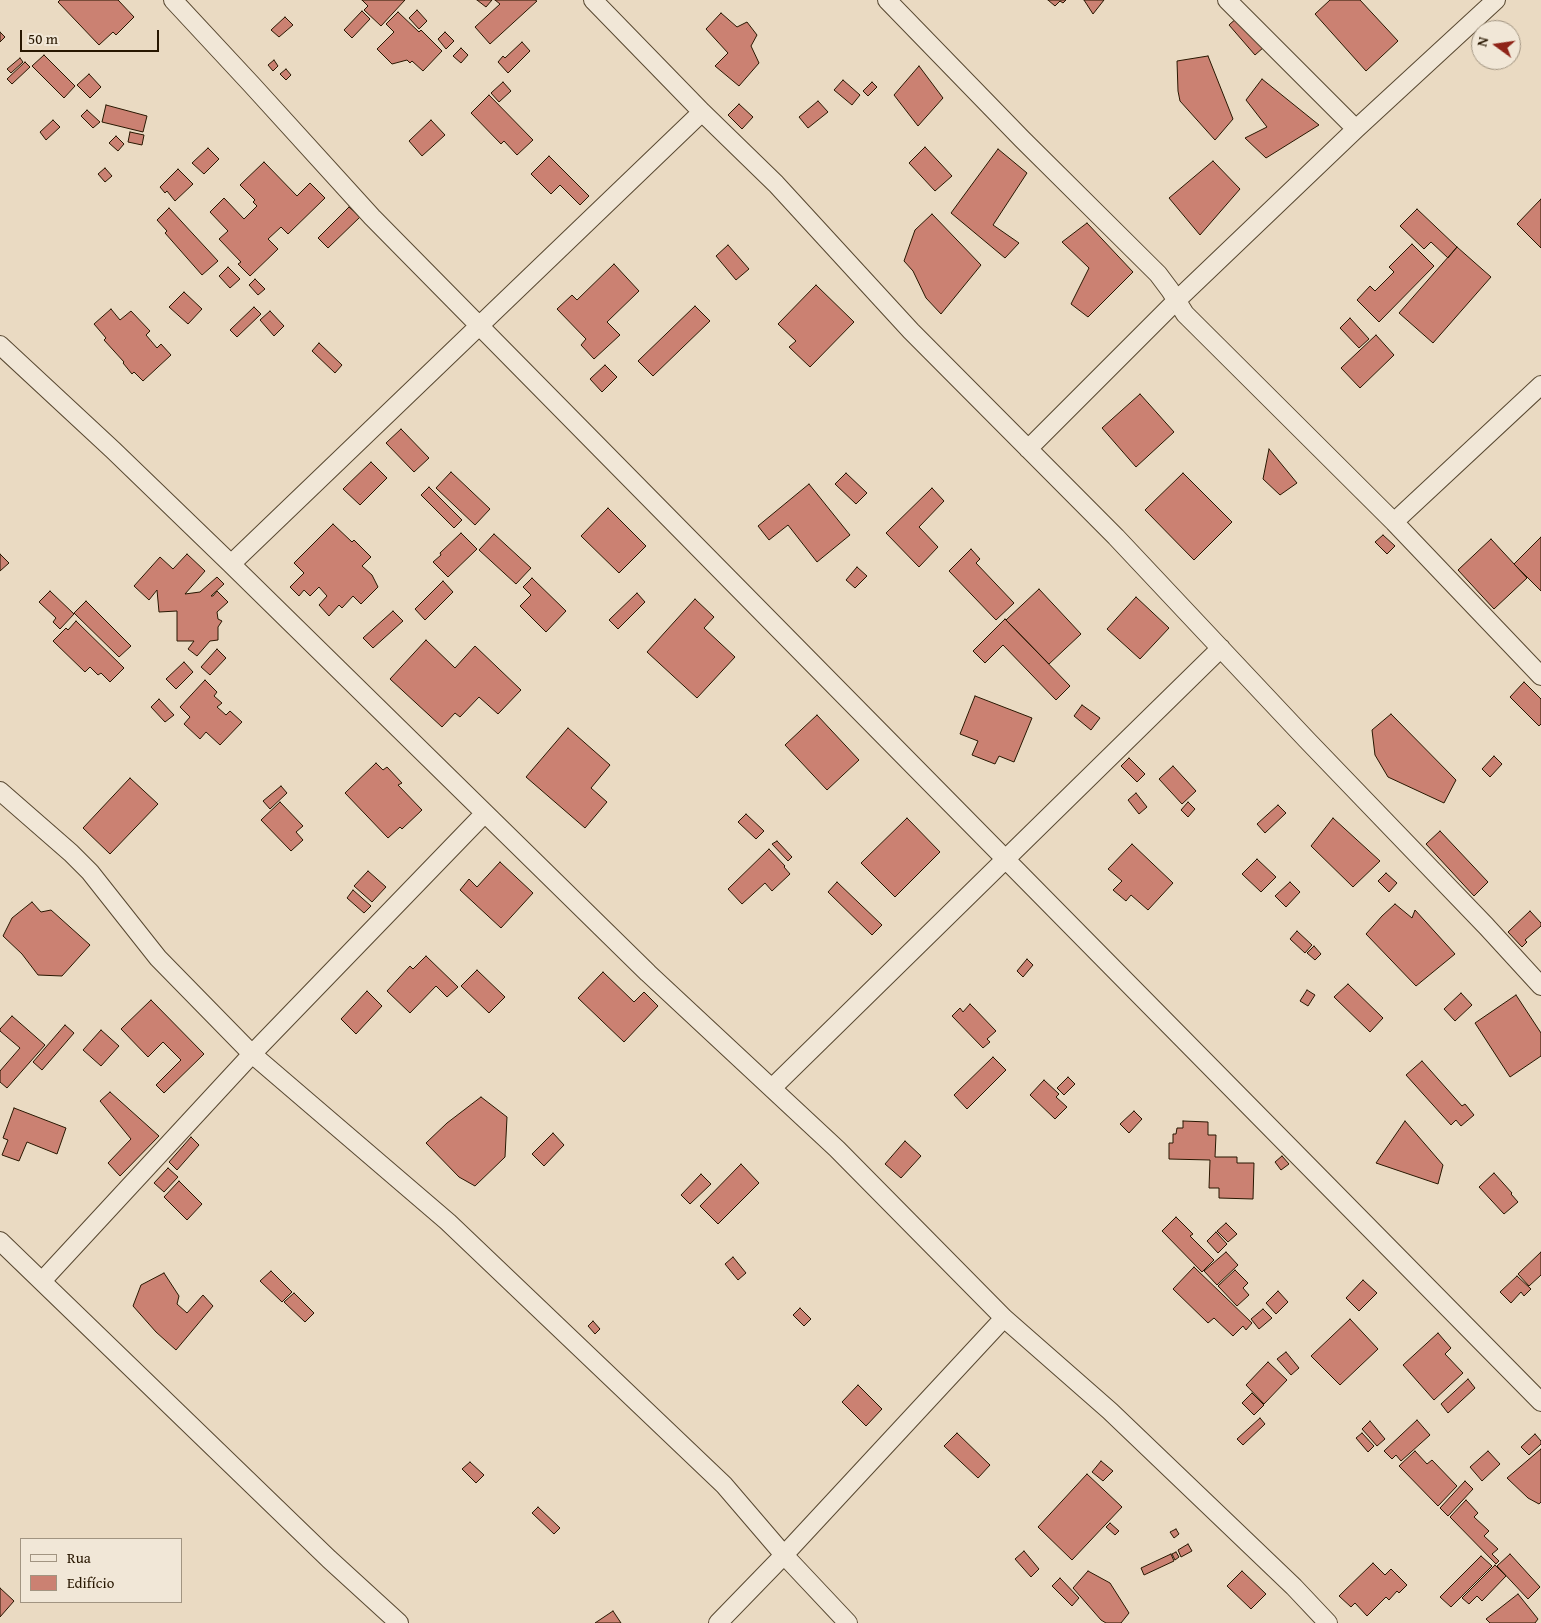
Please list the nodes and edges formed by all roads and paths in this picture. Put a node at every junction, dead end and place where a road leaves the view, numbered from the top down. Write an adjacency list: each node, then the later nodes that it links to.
1 (173, 0): 9 (street)
2 (593, 0): 6 (street)
3 (887, 0): 8 (street)
4 (1227, 0): 7 (street)
5 (1496, 0): 7 (street)
6 (702, 112): 9 (street); 12 (street)
7 (1356, 129): 8 (street)
8 (1177, 300): 12 (street); 13 (street)
9 (479, 326): 14 (street); 19 (street)
10 (0, 345): 14 (street)
11 (1541, 385): 13 (street)
12 (1028, 449): 15 (street)
13 (1394, 522): 16 (street)
14 (231, 564): 18 (street)
15 (1221, 648): 19 (street); 20 (street)
16 (1541, 676)
17 (0, 791): 21 (street)
18 (484, 813): 21 (street); 22 (street)
19 (1005, 859): 22 (street); 26 (street)
20 (1541, 986)
21 (252, 1054): 24 (street); 27 (street)
22 (772, 1088): 25 (street)
23 (0, 1241): 24 (street)
24 (42, 1281): 28 (street)
25 (1004, 1318): 27 (street); 31 (street)
26 (1541, 1402)
27 (784, 1554): 29 (street); 30 (street)
28 (399, 1623)
29 (718, 1623)
30 (848, 1623)
31 (1328, 1623)

